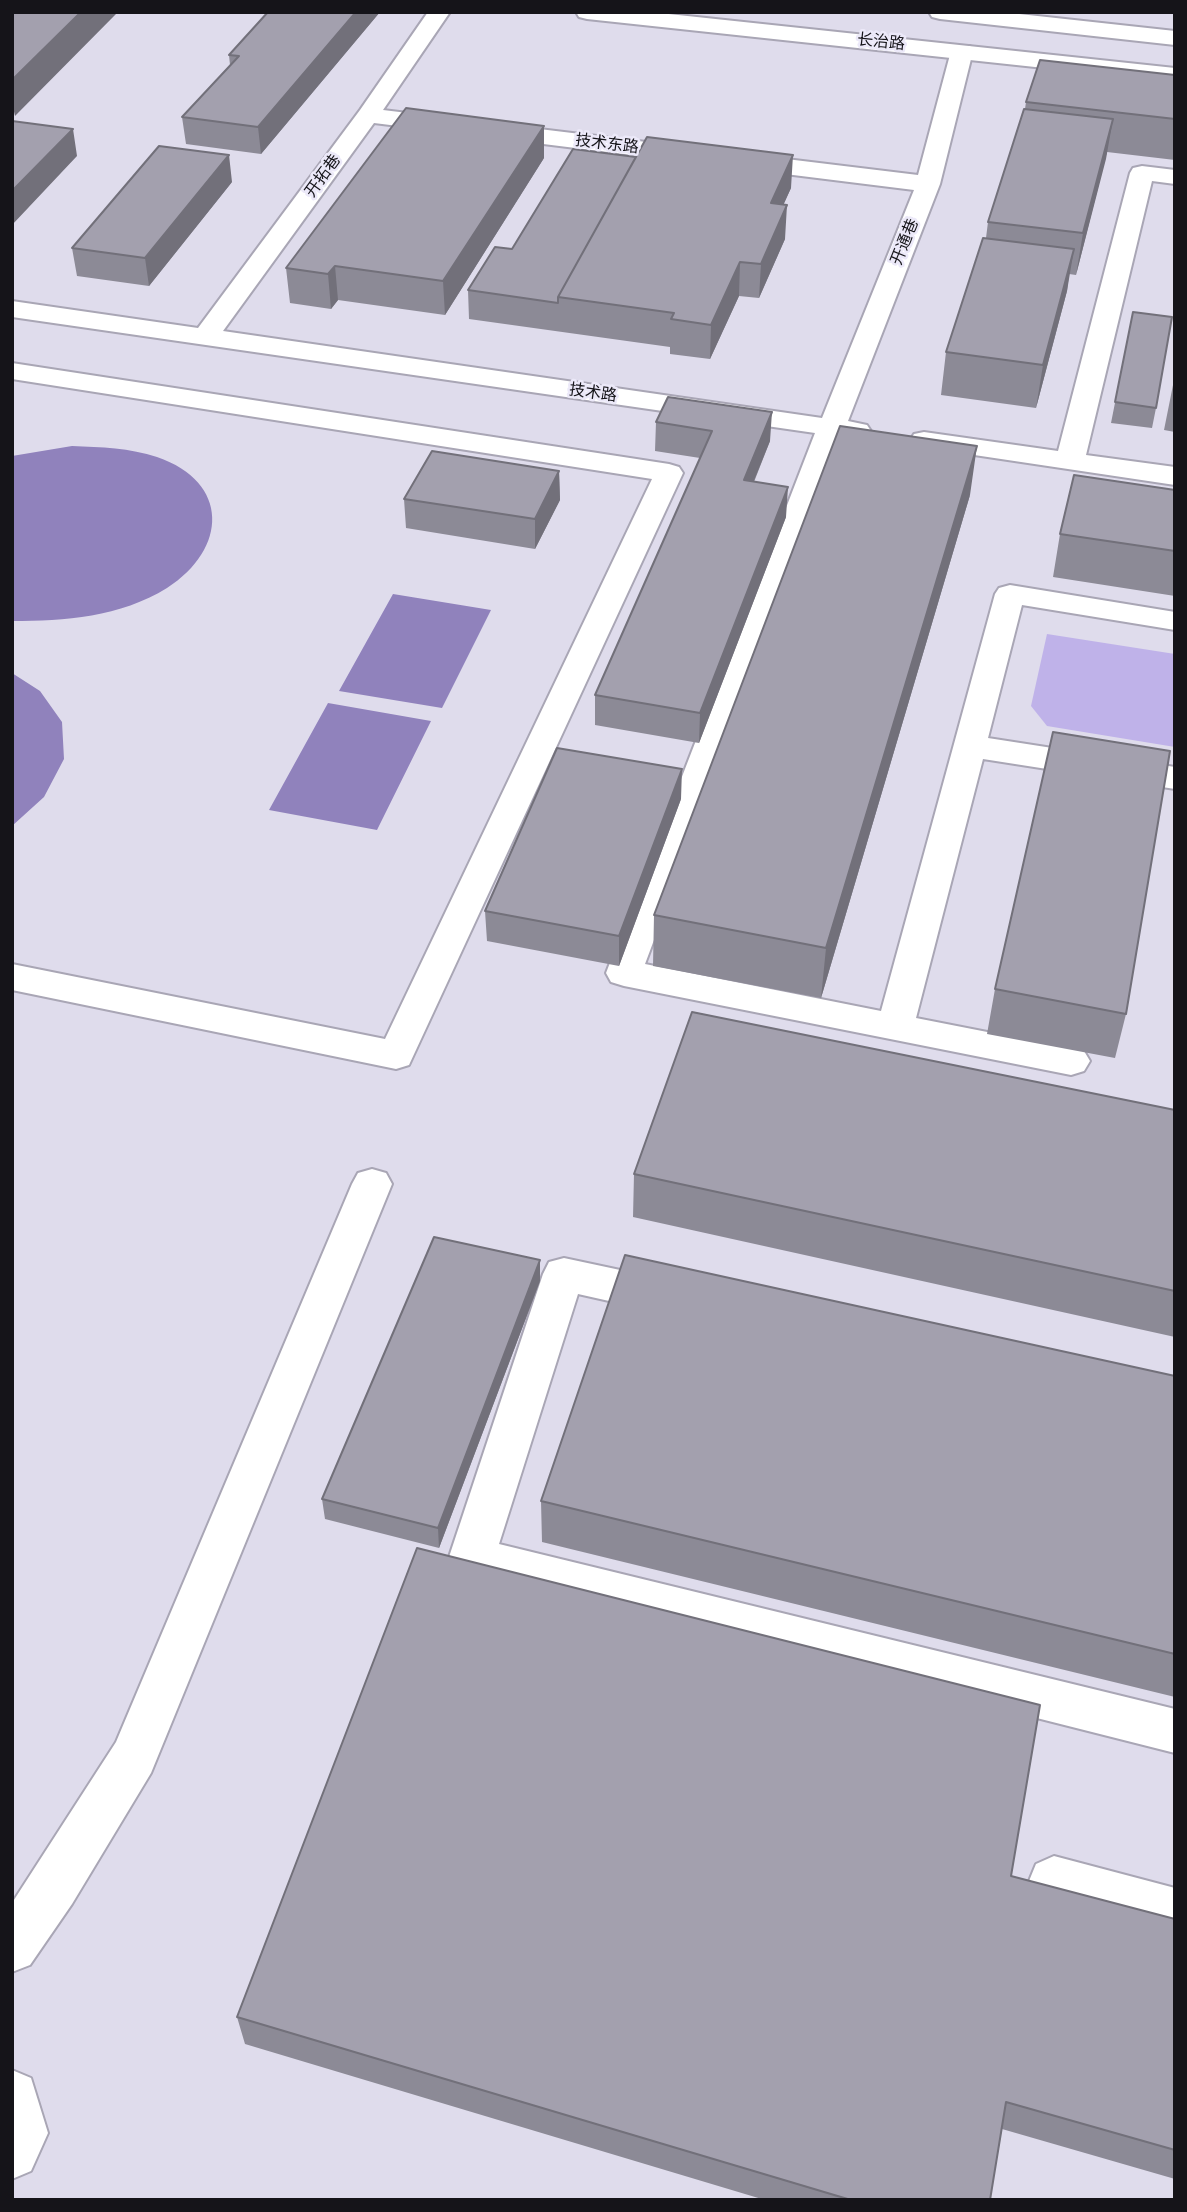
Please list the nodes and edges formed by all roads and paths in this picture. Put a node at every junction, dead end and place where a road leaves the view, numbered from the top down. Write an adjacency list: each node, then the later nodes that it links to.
1 (439, 12): 7 (street, 开拓巷)
2 (587, 12): 5 (street, 长治路)
3 (940, 12): 4 (street)
4 (1175, 38)
5 (962, 51): 6 (street, 长治路); 9 (street, 开通巷)
6 (1175, 75)
7 (368, 115): 9 (street, 技术东路); 11 (street, 开拓巷)
8 (1175, 177): 14 (street)
9 (928, 184): 13 (street, 开通巷)
10 (12, 309): 11 (street, 技术路)
11 (205, 337): 13 (street, 技术路)
12 (12, 371): 19 (street)
13 (832, 427): 14 (street, 技术路); 20 (street, 开通巷)
14 (1070, 461): 15 (street, 技术路)
15 (1175, 476)
16 (1175, 621): 17 (street)
17 (970, 746): 18 (street); 20 (street)
18 (1175, 778)
19 (12, 977)
20 (895, 1027): 21 (street)
21 (1071, 1061)
22 (372, 1184): 27 (street)
23 (700, 1305): 24 (street)
24 (1175, 1731)
25 (1054, 1881): 26 (street)
26 (1175, 1913)
27 (12, 1947)
28 (12, 2097): 29 (street)
29 (12, 2152)

